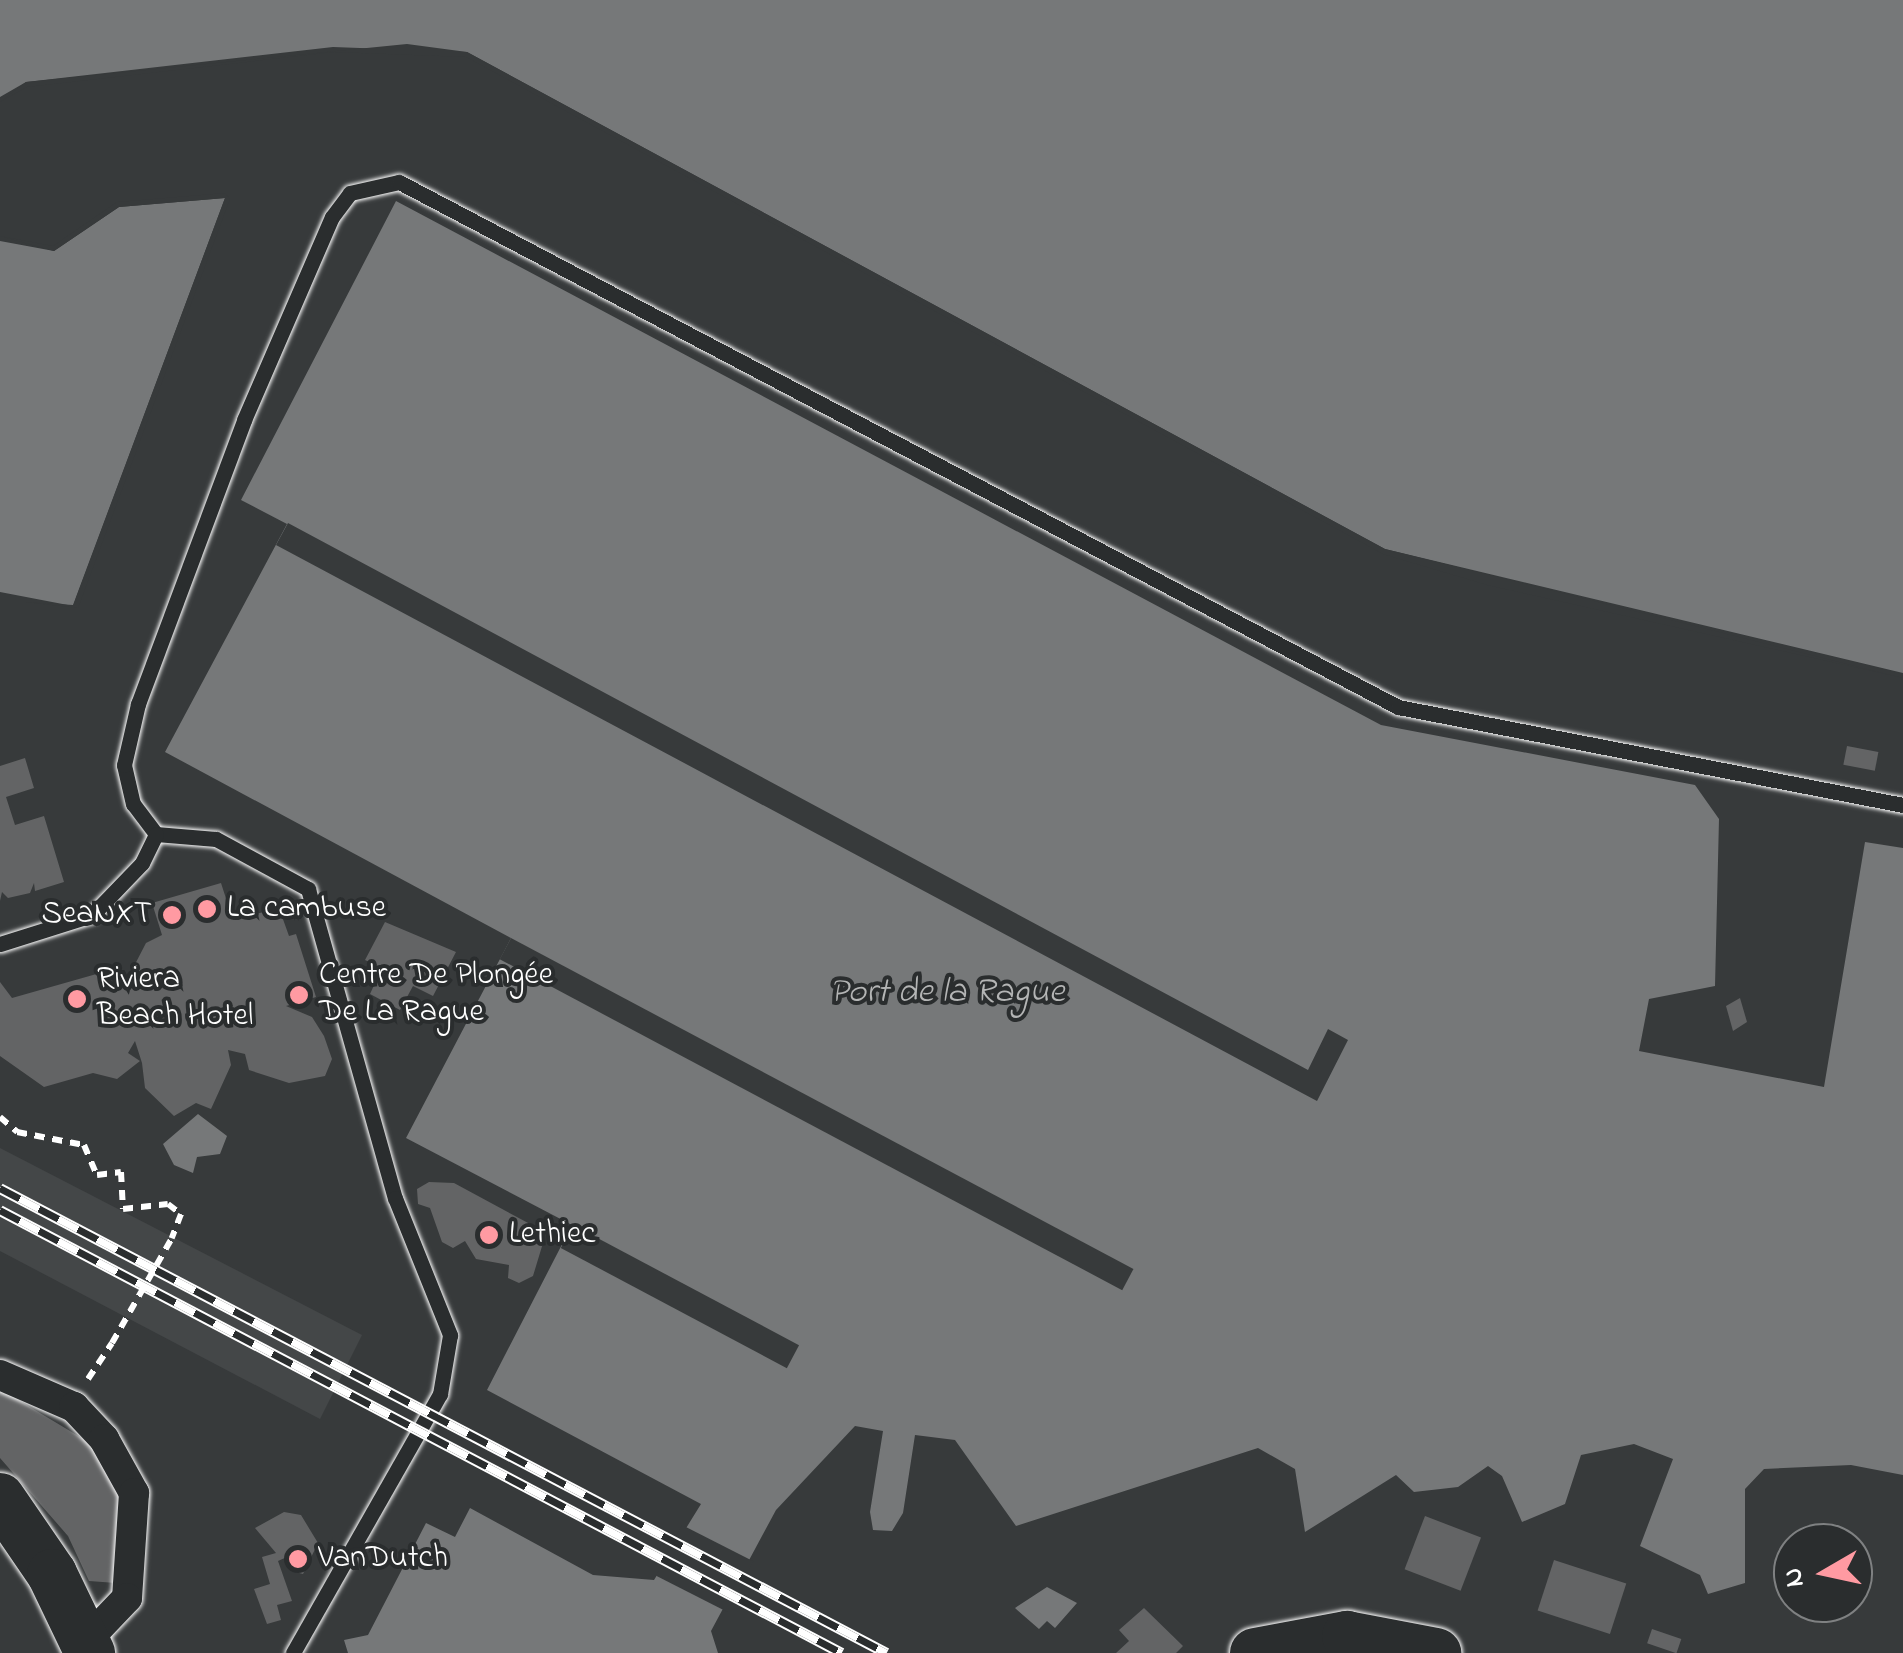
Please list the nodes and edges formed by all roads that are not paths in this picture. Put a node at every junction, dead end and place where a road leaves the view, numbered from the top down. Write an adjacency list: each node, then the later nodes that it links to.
1 (1903, 805): 2 (lane)
2 (156, 834): 3 (lane); 7 (lane)
3 (0, 944)
4 (0, 1375): 6 (street)
5 (0, 1498): 6 (main road)
6 (87, 1647)
7 (293, 1653)
8 (1255, 1653): 9 (main road)
9 (1436, 1653)

